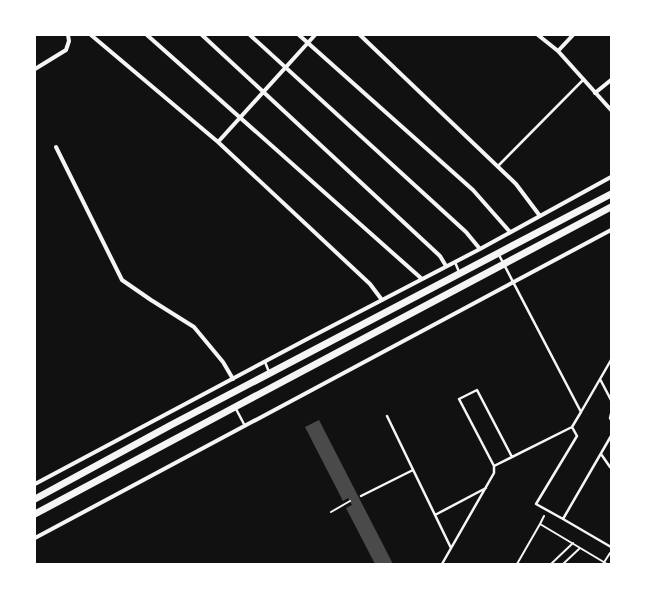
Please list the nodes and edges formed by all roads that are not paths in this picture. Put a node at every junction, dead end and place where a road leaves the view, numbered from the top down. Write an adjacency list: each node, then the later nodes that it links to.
1 (68, 35): 14 (street)
2 (91, 35): 21 (street)
3 (147, 35): 20 (street)
4 (202, 35): 17 (street)
5 (250, 35): 13 (street)
6 (299, 35): 11 (street)
7 (315, 35): 11 (street)
8 (360, 35): 23 (street)
9 (538, 35): 12 (street)
10 (573, 35): 12 (street)
11 (307, 43): 13 (street); 29 (street)
12 (558, 51): 15 (street)
13 (285, 67): 17 (street); 30 (street)
14 (35, 69)
15 (584, 79): 18 (street); 23 (lane)
16 (611, 80): 18 (street)
17 (263, 92): 20 (street); 34 (street)
18 (596, 93): 19 (street)
19 (611, 110)
20 (240, 117): 21 (street); 36 (street)
21 (218, 142): 38 (street)
22 (56, 147): 42 (street)
23 (497, 166): 27 (street)
24 (611, 177): 27 (street)
25 (611, 194): 31 (main road)
26 (611, 207): 33 (main road)
27 (540, 216): 29 (street)
28 (611, 230): 37 (street)
29 (510, 232): 30 (street)
30 (480, 248): 32 (street)
31 (498, 253): 33 (lane); 35 (main road)
32 (455, 262): 34 (street); 35 (lane)
33 (504, 264): 37 (lane); 45 (main road)
34 (446, 266): 36 (street)
35 (460, 274): 41 (main road)
36 (422, 279): 38 (street)
37 (514, 283): 46 (lane); 50 (street)
38 (382, 300): 40 (street)
39 (611, 360): 43 (lane)
40 (265, 362): 41 (lane); 42 (street)
41 (270, 373): 61 (main road)
42 (233, 378): 58 (street)
43 (600, 378): 44 (lane); 46 (lane)
44 (611, 400)
45 (235, 407): 50 (lane); 62 (main road)
46 (581, 412): 51 (lane)
47 (611, 414): 49 (lane)
48 (387, 416): 57 (lane)
49 (611, 420)
50 (244, 426): 65 (street)
51 (572, 427): 54 (lane); 64 (lane)
52 (611, 436): 53 (lane)
53 (601, 454): 56 (lane); 64 (lane)
54 (512, 457): 55 (lane); 55 (lane)
55 (494, 466): 59 (lane)
56 (610, 467)
57 (413, 470): 60 (lane); 63 (lane)
58 (35, 484)
59 (486, 488): 63 (lane); 67 (lane)
60 (361, 496)
61 (35, 499)
62 (35, 514)
63 (435, 515): 67 (lane)
64 (563, 519): 66 (lane)
65 (35, 538)
66 (611, 547)
67 (451, 548): 68 (lane)
68 (442, 564)

